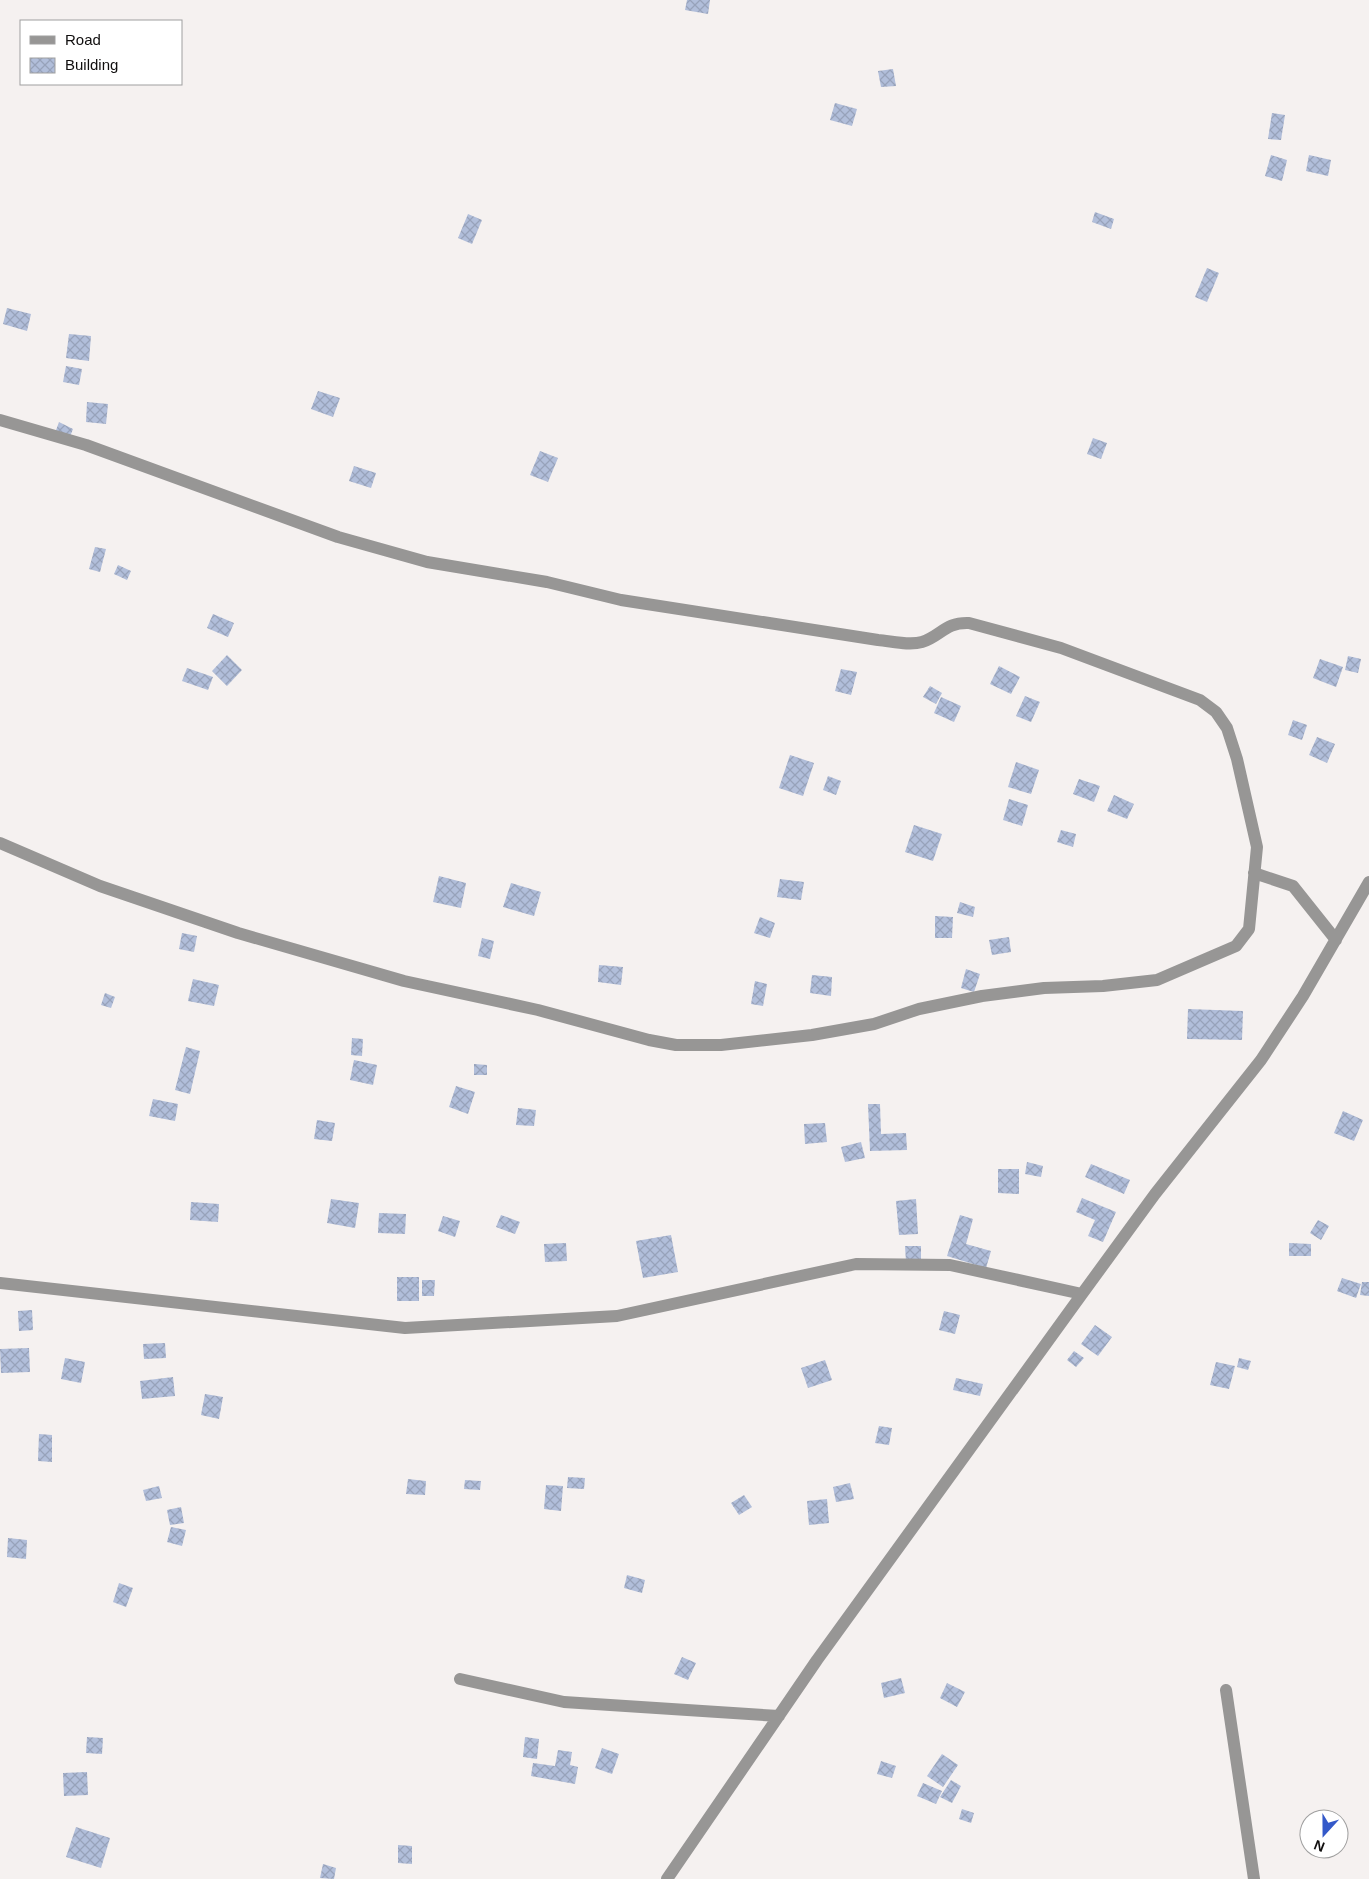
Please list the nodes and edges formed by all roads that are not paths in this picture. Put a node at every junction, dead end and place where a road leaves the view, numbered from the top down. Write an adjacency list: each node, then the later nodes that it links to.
1 (0, 420): 3 (street)
2 (0, 844): 3 (street)
3 (1254, 873): 5 (street)
4 (1369, 882): 5 (street)
5 (1336, 940): 7 (street)
6 (0, 1283): 7 (street)
7 (1082, 1294): 10 (street)
8 (460, 1679): 10 (street)
9 (1226, 1690): 12 (street)
10 (778, 1716): 11 (street)
11 (667, 1879)
12 (1254, 1879)

